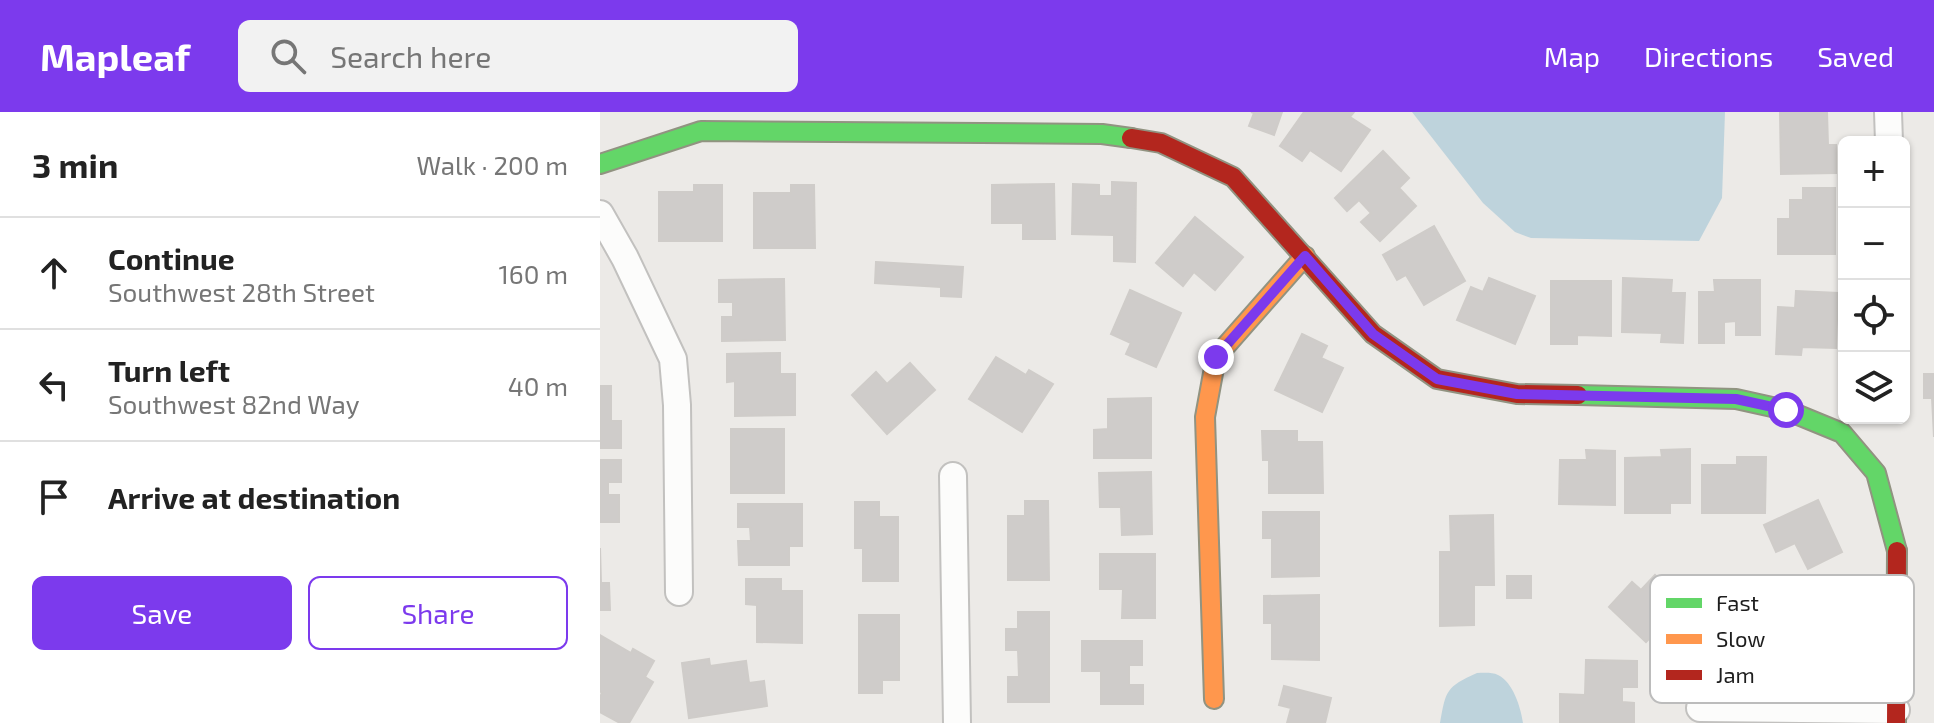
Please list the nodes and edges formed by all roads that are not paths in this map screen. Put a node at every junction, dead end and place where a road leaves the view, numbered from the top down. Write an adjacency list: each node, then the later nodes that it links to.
1 (1888, 112): 2 (street)
2 (1889, 136)
3 (600, 164): 5 (street)
4 (600, 214): 9 (street)
5 (1305, 256): 6 (street); 10 (street)
6 (1845, 426): 8 (street)
7 (953, 476): 13 (street)
8 (1897, 575)
9 (679, 592)
10 (1214, 699)
11 (1700, 708): 12 (street)
12 (1896, 717)
13 (957, 723)

